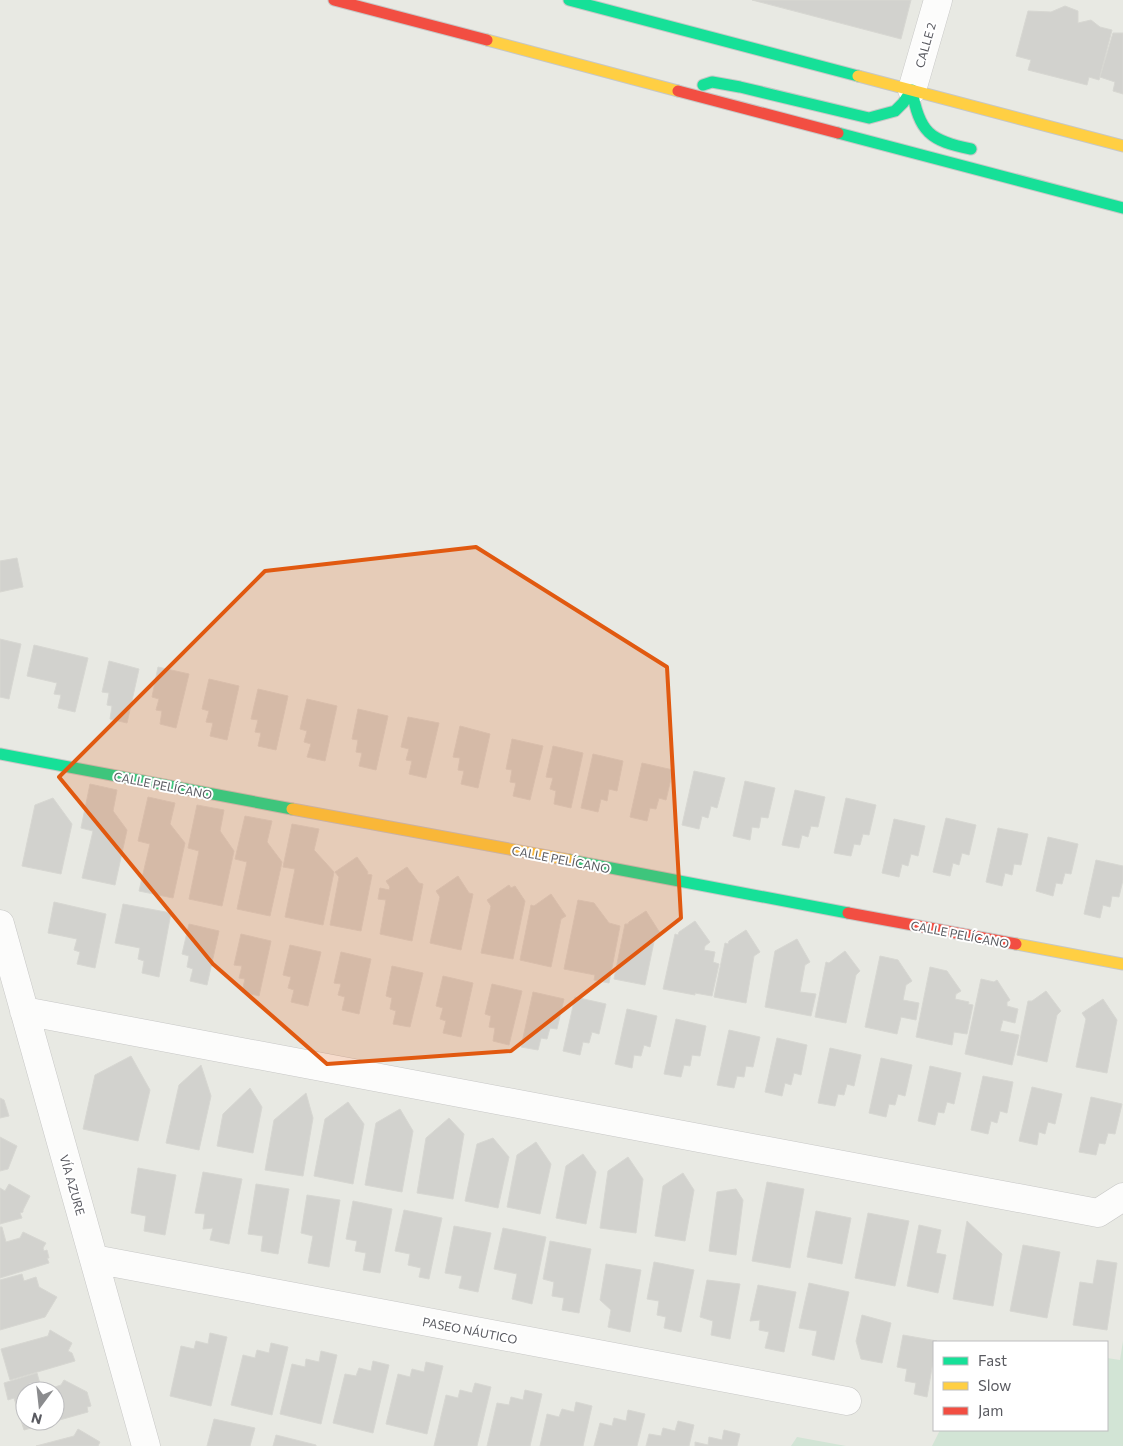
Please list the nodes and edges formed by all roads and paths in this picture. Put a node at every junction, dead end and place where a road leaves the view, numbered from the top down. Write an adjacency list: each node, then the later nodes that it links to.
1 (334, 0): 5 (street)
2 (569, 0): 4 (street)
3 (938, 0): 4 (street, CALLE 2)
4 (912, 90): 5 (street); 6 (street); 7 (street)
5 (680, 91): 9 (street)
6 (1123, 146)
7 (985, 153)
8 (1056, 180): 9 (street)
9 (1077, 196): 10 (street)
10 (1123, 208)
11 (0, 754): 13 (street, CALLE PELÍCANO)
12 (0, 924): 14 (street, VÍA AZURE)
13 (1123, 964)
14 (24, 1010): 15 (street); 16 (street, VÍA AZURE)
15 (1123, 1197)
16 (94, 1259): 17 (street, PASEO NÁUTICO); 18 (street, VÍA AZURE)
17 (847, 1401)
18 (146, 1446)

